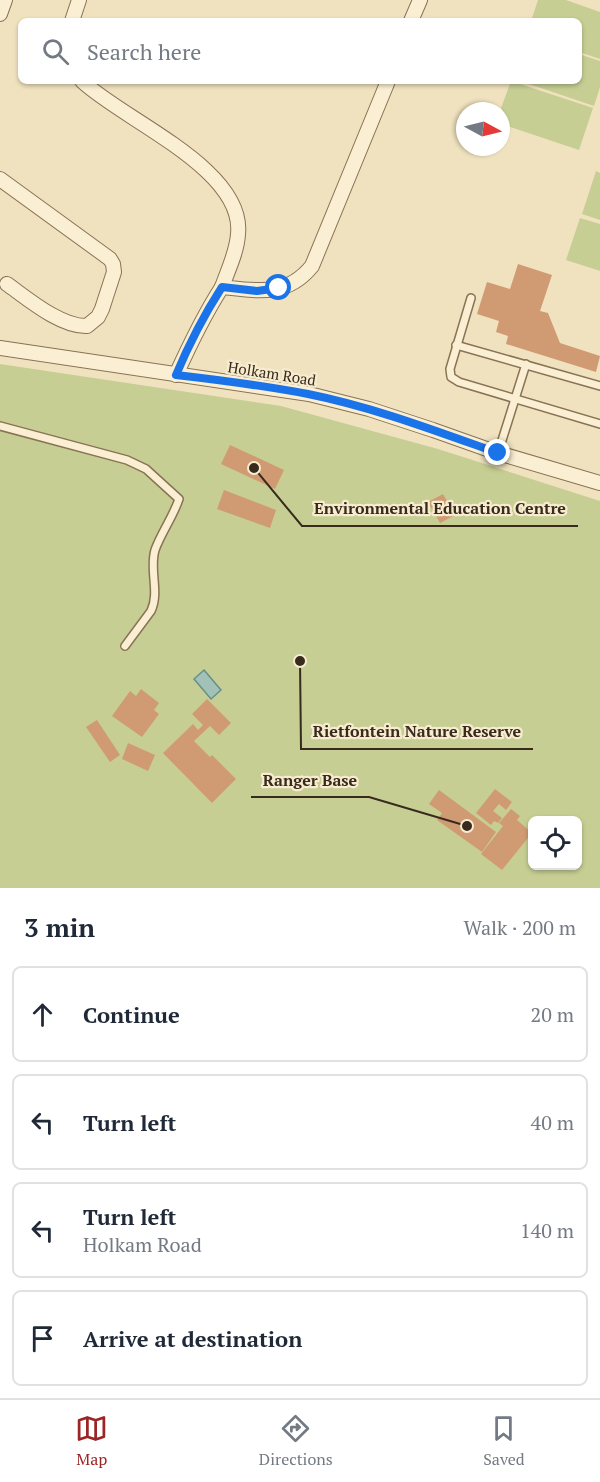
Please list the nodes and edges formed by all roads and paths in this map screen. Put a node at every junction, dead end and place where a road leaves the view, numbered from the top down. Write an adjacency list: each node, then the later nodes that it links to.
1 (5, 0): 4 (street)
2 (79, 0): 5 (street)
3 (420, 0): 6 (street)
4 (0, 14)
5 (73, 18)
6 (412, 18)
7 (86, 84): 11 (street)
8 (386, 84): 11 (street)
9 (0, 179): 10 (street)
10 (7, 284)
11 (222, 287): 16 (street)
12 (471, 298): 13 (lane)
13 (456, 345): 15 (lane); 18 (lane)
14 (0, 348): 16 (street, Holkam Road)
15 (526, 364): 17 (lane); 18 (lane)
16 (176, 375): 21 (street, Holkam Road)
17 (600, 386)
18 (515, 399): 19 (lane); 21 (lane)
19 (600, 424)
20 (0, 426): 23 (lane)
21 (498, 453): 22 (street, Holkam Road)
22 (600, 483)
23 (125, 646)

